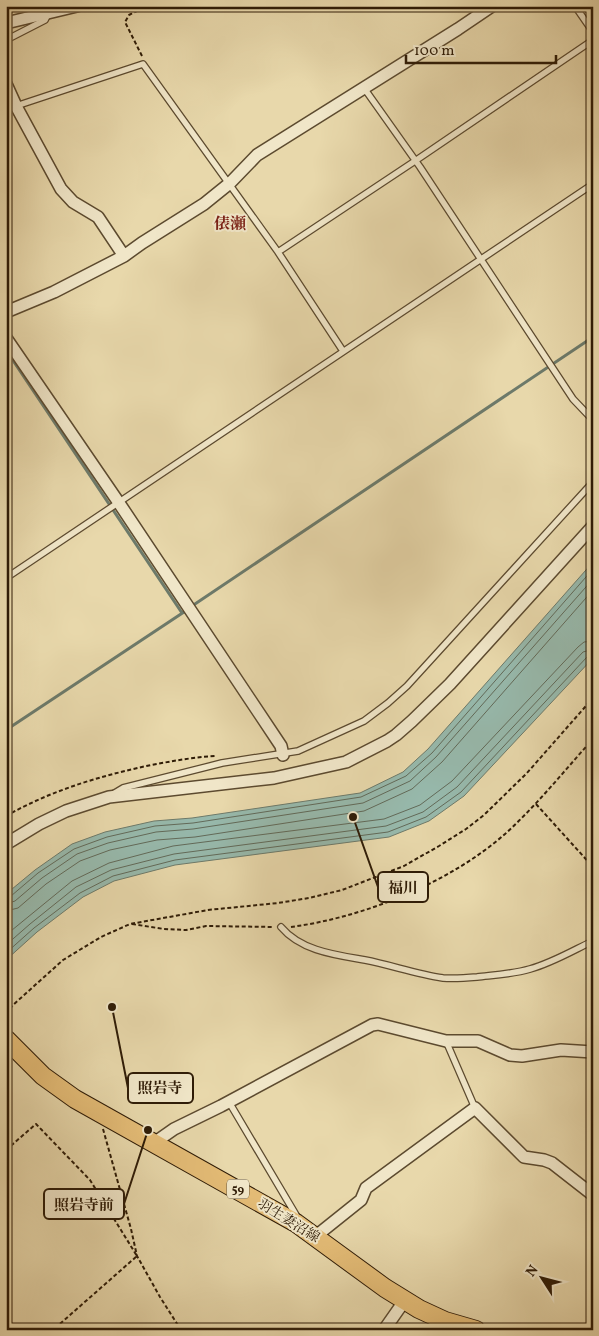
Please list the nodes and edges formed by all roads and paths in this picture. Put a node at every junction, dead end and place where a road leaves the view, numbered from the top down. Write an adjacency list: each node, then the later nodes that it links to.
1 (77, 6): 5 (street)
2 (146, 6): 10 (path)
3 (492, 6): 12 (street)
4 (576, 6): 7 (lane)
5 (49, 12): 6 (street); 8 (lane)
6 (6, 23)
7 (593, 32)
8 (6, 40)
9 (593, 40): 14 (lane)
10 (143, 64): 13 (lane); 15 (lane)
11 (6, 84): 13 (street)
12 (364, 88): 14 (lane); 15 (street)
13 (12, 103): 18 (street)
14 (415, 161): 17 (lane); 19 (lane)
15 (230, 183): 17 (lane); 18 (street)
16 (593, 184): 19 (lane)
17 (278, 252): 22 (lane)
18 (124, 256): 20 (street)
19 (481, 259): 22 (lane); 23 (lane)
20 (6, 312)
21 (6, 338): 25 (street)
22 (343, 351): 25 (lane)
23 (593, 420)
24 (593, 482): 30 (lane)
25 (119, 503): 27 (lane); 30 (street)
26 (593, 526): 32 (street)
27 (6, 578)
28 (593, 698): 37 (path)
29 (593, 739): 33 (path)
30 (283, 754): 32 (lane)
31 (222, 756): 34 (path)
32 (109, 796): 35 (street)
33 (536, 804): 36 (path); 38 (path)
34 (6, 816)
35 (6, 844)
36 (593, 867)
37 (130, 924): 38 (path); 40 (path)
38 (281, 927): 39 (lane)
39 (593, 941)
40 (6, 1014)
41 (6, 1039): 46 (main road, 羽生妻沼線 / 59)
42 (446, 1041): 43 (street); 44 (street); 45 (lane)
43 (593, 1052)
44 (229, 1102): 47 (street); 50 (lane)
45 (475, 1108): 49 (street); 51 (street)
46 (104, 1116): 47 (main road, 羽生妻沼線 / 59); 52 (path)
47 (154, 1143): 50 (main road, 羽生妻沼線 / 59)
48 (6, 1150): 52 (path)
49 (593, 1195)
50 (296, 1223): 51 (main road, 羽生妻沼線 / 59)
51 (316, 1236): 53 (main road, 羽生妻沼線 / 59)
52 (137, 1256): 54 (path); 55 (path)
53 (405, 1300): 56 (street); 57 (main road, 羽生妻沼線 / 59)
54 (54, 1330)
55 (182, 1330)
56 (384, 1330)
57 (476, 1330)

